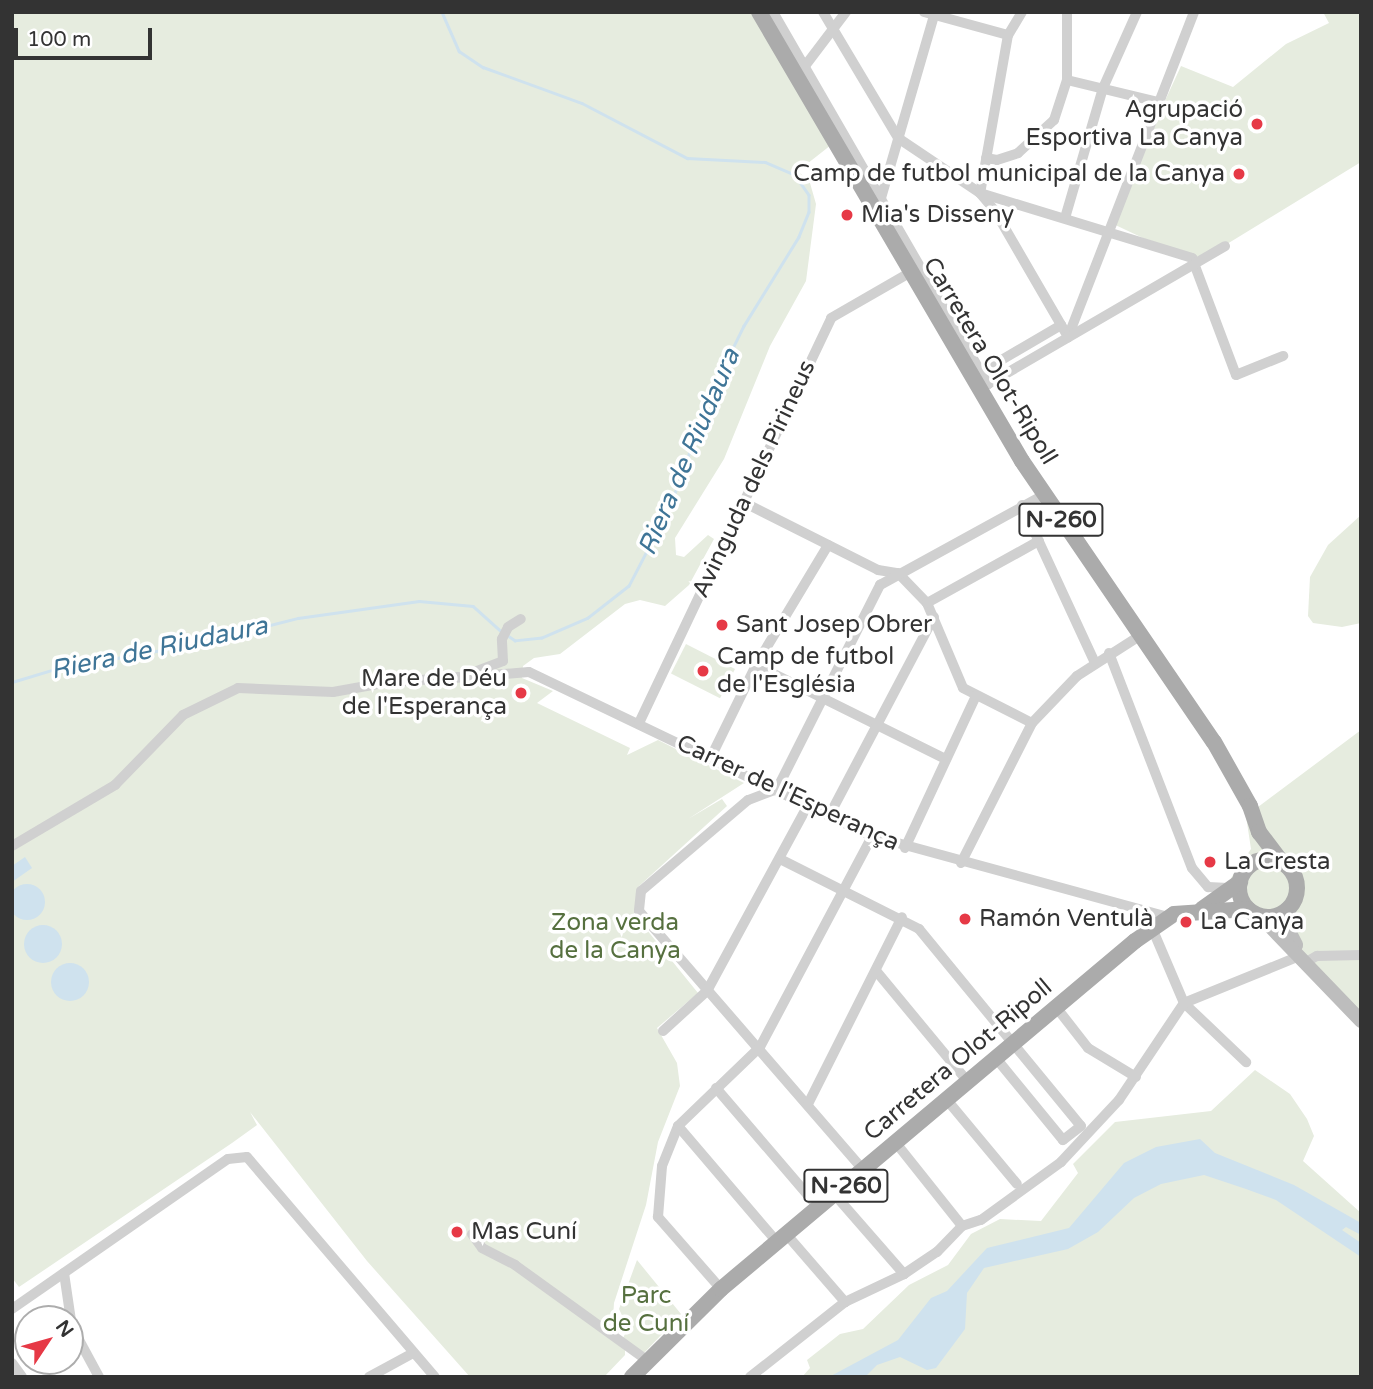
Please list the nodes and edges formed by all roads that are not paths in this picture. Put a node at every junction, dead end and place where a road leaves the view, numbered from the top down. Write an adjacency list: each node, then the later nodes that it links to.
1 (759, 12): 25 (main road, Carretera Olot-Ripoll / N-260)
2 (773, 12): 13 (street)
3 (823, 12): 11 (street)
4 (846, 12): 11 (street)
5 (1022, 12): 12 (street)
6 (1067, 12): 14 (street)
7 (1137, 12): 15 (street)
8 (1194, 12): 16 (street)
9 (929, 13): 10 (street); 17 (street)
10 (959, 17): 12 (street)
11 (833, 30): 13 (street); 17 (street)
12 (1008, 35): 18 (street)
13 (804, 66): 20 (street)
14 (1067, 80): 15 (street); 18 (street)
15 (1103, 88): 16 (street); 21 (street)
16 (1158, 102): 22 (street)
17 (898, 138): 19 (street); 20 (street)
18 (986, 158): 19 (street)
19 (980, 193): 21 (street); 26 (street)
20 (881, 198): 29 (street)
21 (1065, 218): 22 (street)
22 (1106, 230): 24 (street); 27 (street)
23 (1225, 246): 24 (street)
24 (1196, 263): 27 (street); 28 (street)
25 (911, 272): 30 (main road, Carretera Olot-Ripoll / N-260); 32 (street, Avinguda dels Pirineus)
26 (1061, 325): 27 (street); 29 (street)
27 (1068, 337): 30 (street)
28 (1283, 356)
29 (981, 372): 30 (street)
30 (984, 387): 31 (main road, Carretera Olot-Ripoll / N-260)
31 (1044, 495): 33 (street); 40 (main road, Carretera Olot-Ripoll / N-260)
32 (743, 502): 35 (street); 47 (street, Avinguda dels Pirineus)
33 (1022, 505): 34 (street); 36 (street)
34 (1039, 541): 37 (street); 42 (street)
35 (828, 545): 36 (street); 43 (street)
36 (898, 573): 37 (street); 46 (street)
37 (927, 603): 38 (street)
38 (934, 617): 45 (street); 49 (street)
39 (521, 619): 44 (street)
40 (1141, 635): 41 (street); 55 (main road, Carretera Olot-Ripoll / N-260)
41 (1109, 653): 42 (street); 63 (street)
42 (1095, 663): 48 (street)
43 (756, 665): 46 (street); 50 (street)
44 (454, 678): 47 (street, Carrer de l'Esperança); 57 (street)
45 (976, 696): 48 (street); 51 (street)
46 (819, 698): 49 (street); 52 (street)
47 (639, 723): 50 (street, Carrer de l'Esperança)
48 (1032, 723): 61 (street)
49 (877, 728): 51 (street); 54 (street)
50 (711, 757): 52 (street, Carrer de l'Esperança)
51 (945, 760): 58 (street)
52 (777, 789): 53 (street, Carrer de l'Esperança); 74 (street)
53 (807, 807): 54 (street, Carrer de l'Esperança); 59 (street)
54 (829, 816): 56 (street, Carrer de l'Esperança)
55 (1259, 832): 60 (main road, N-260); 62 (main road, Carretera Olot-Ripoll / N-260)
56 (872, 836): 58 (street, Carrer de l'Esperança); 64 (street)
57 (12, 846)
58 (905, 848): 61 (street, Carrer de l'Esperança)
59 (780, 859): 64 (street); 74 (street)
60 (1255, 862): 62 (main road); 63 (main road, N-260)
61 (961, 863): 68 (street, Carrer de l'Esperança)
62 (1282, 863): 65 (main road, N-260)
63 (1236, 885): 66 (main road, Carretera Olot-Ripoll / N-260); 67 (main road)
64 (842, 890): 69 (street); 80 (street)
65 (1288, 908): 67 (main road, N-260); 72 (street)
66 (1200, 911): 67 (main road, Carretera Olot-Ripoll / N-260); 68 (main road, Carretera Olot-Ripoll / N-260)
67 (1254, 912): 72 (street)
68 (1169, 917): 70 (main road, Carretera Olot-Ripoll / N-260)
69 (902, 918): 73 (street); 79 (street)
70 (1152, 928): 75 (street); 76 (main road, Carretera Olot-Ripoll / N-260)
71 (1361, 955): 72 (street)
72 (1303, 959): 75 (street); 77 (street)
73 (877, 972): 84 (street); 87 (street)
74 (707, 990): 78 (street); 80 (street)
75 (1184, 1003): 82 (street); 83 (street)
76 (1056, 1007): 79 (main road, Carretera Olot-Ripoll / N-260); 83 (street)
77 (1361, 1021)
78 (663, 1031)
79 (1013, 1044): 81 (main road, Carretera Olot-Ripoll / N-260); 89 (street)
80 (760, 1047): 85 (street); 87 (street)
81 (996, 1058): 84 (main road, Carretera Olot-Ripoll / N-260); 89 (street)
82 (1247, 1062)
83 (1136, 1077): 90 (street)
84 (968, 1082): 86 (main road, Carretera Olot-Ripoll / N-260)
85 (716, 1088): 88 (street); 95 (street)
86 (947, 1100): 91 (main road, Carretera Olot-Ripoll / N-260); 93 (street)
87 (808, 1104): 92 (street)
88 (678, 1126): 98 (street); 101 (street)
89 (1081, 1126): 90 (street)
90 (1092, 1134): 96 (street)
91 (896, 1143): 92 (main road, Carretera Olot-Ripoll / N-260); 96 (street)
92 (863, 1170): 94 (main road, Carretera Olot-Ripoll / N-260)
93 (1017, 1184)
94 (835, 1195): 95 (main road, Carretera Olot-Ripoll / N-260); 100 (street)
95 (819, 1208): 98 (main road, Carretera Olot-Ripoll / N-260)
96 (962, 1226): 100 (street)
97 (472, 1234): 105 (street)
98 (782, 1239): 101 (main road, Carretera Olot-Ripoll / N-260); 102 (street)
99 (64, 1273): 103 (street); 104 (street); 108 (street)
100 (904, 1274): 102 (street)
101 (721, 1289): 105 (main road, Carretera Olot-Ripoll / N-260)
102 (845, 1302): 112 (street)
103 (12, 1309)
104 (413, 1353): 109 (street); 110 (street)
105 (648, 1361): 111 (main road, Carretera Olot-Ripoll / N-260)
106 (12, 1363): 107 (street)
107 (22, 1377)
108 (99, 1377)
109 (369, 1377)
110 (435, 1377)
111 (632, 1377)
112 (750, 1377)

